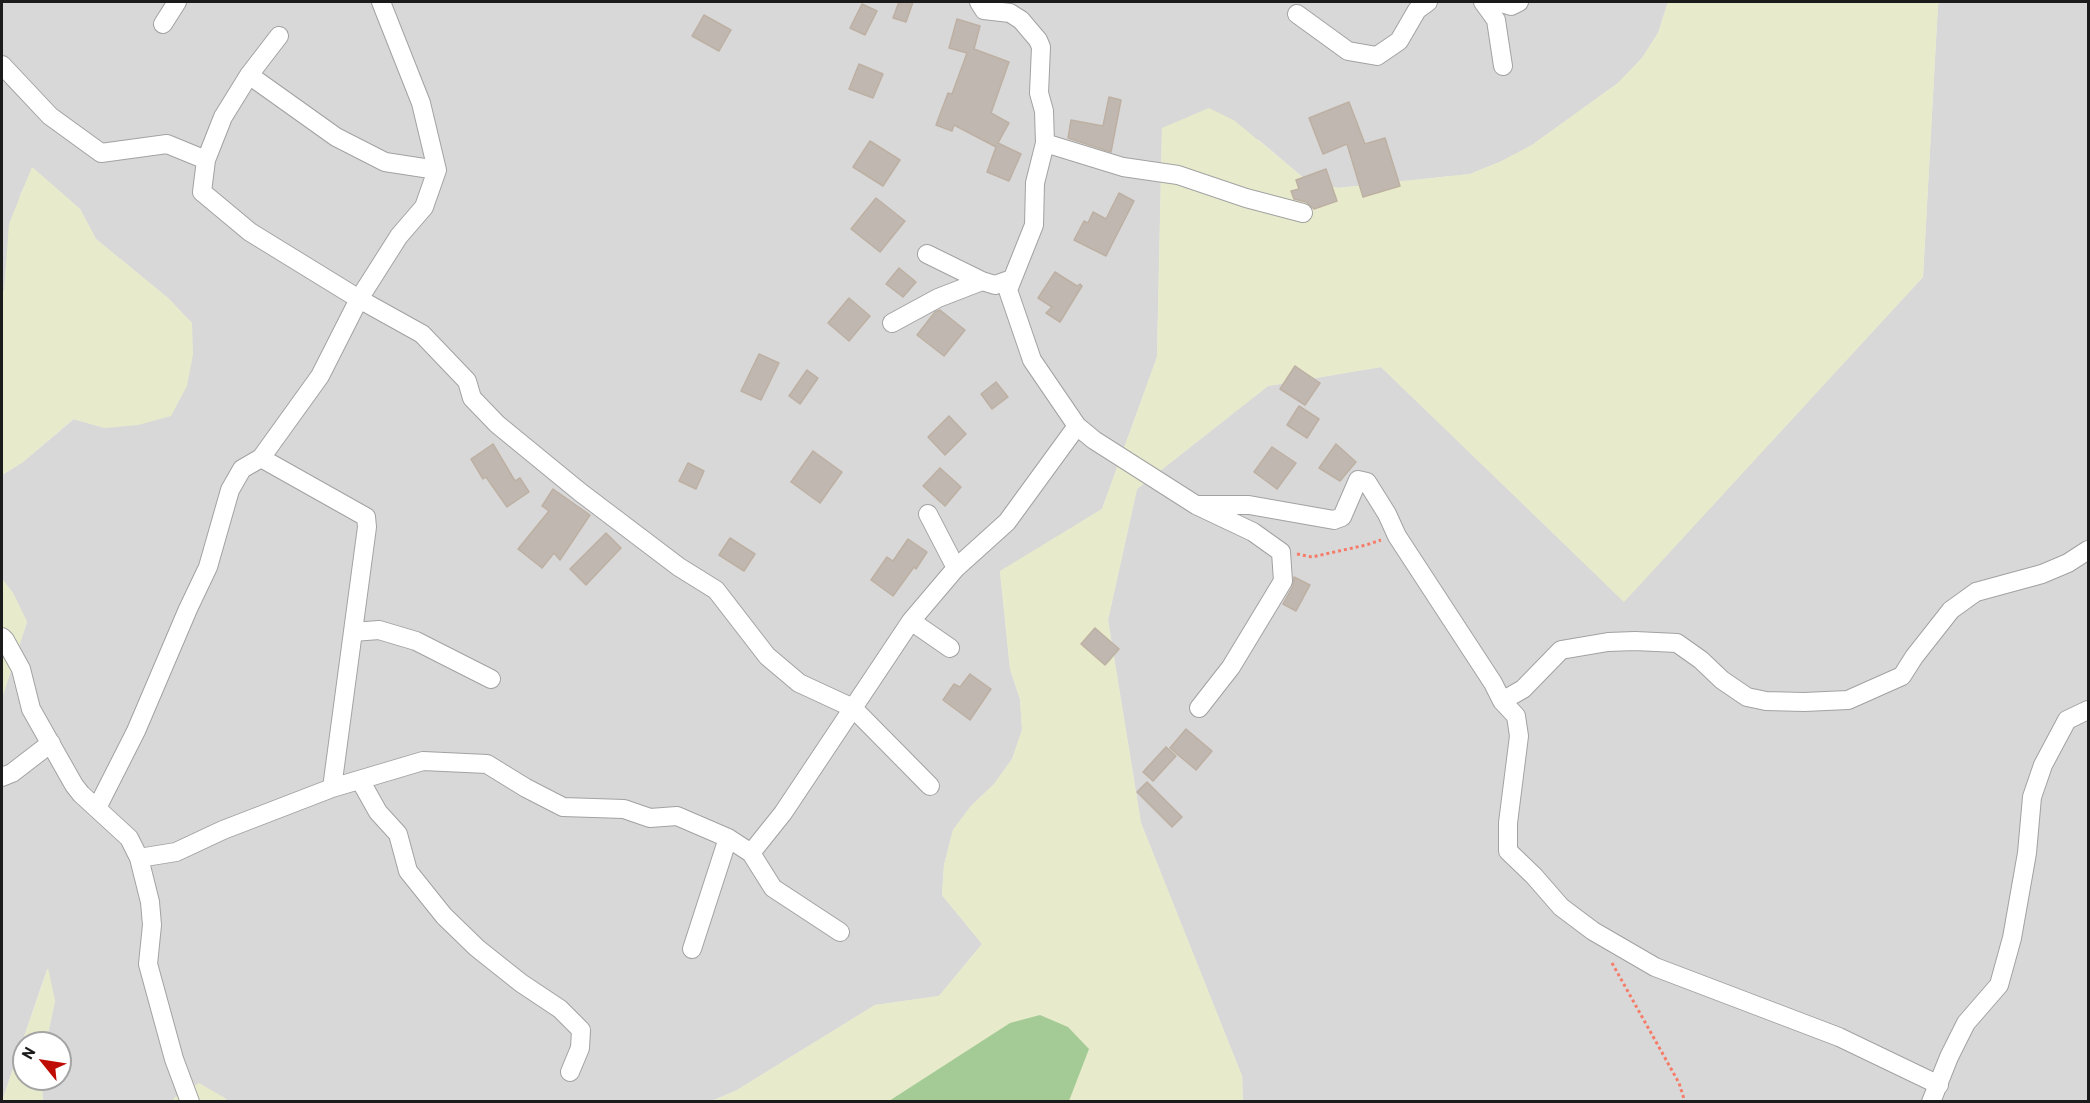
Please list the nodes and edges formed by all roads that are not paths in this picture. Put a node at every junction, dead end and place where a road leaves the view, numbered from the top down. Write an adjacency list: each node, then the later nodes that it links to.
1 (177, 2): 9 (street)
2 (381, 2): 16 (street)
3 (979, 2): 14 (street)
4 (1428, 2): 8 (street)
5 (1483, 2): 12 (street)
6 (1498, 2): 7 (street)
7 (1519, 2)
8 (1297, 14)
9 (163, 24)
10 (279, 36): 13 (street)
11 (2, 65): 15 (street)
12 (1503, 66)
13 (249, 75): 15 (street); 16 (street)
14 (1044, 143): 17 (street); 19 (street)
15 (206, 160): 21 (street)
16 (437, 170): 21 (street)
17 (1303, 213)
18 (927, 255): 20 (street)
19 (1011, 279): 20 (street); 23 (street)
20 (982, 281): 22 (street)
21 (359, 299): 24 (street); 35 (street)
22 (892, 323)
23 (1077, 426): 25 (street); 28 (street)
24 (261, 458): 30 (street); 43 (street)
25 (1196, 505): 34 (street); 36 (street)
26 (928, 514): 28 (street)
27 (2088, 550): 34 (street)
28 (956, 568): 29 (street)
29 (910, 621): 32 (street); 35 (street)
30 (352, 632): 33 (street); 42 (street)
31 (2, 637): 38 (street)
32 (950, 648)
33 (491, 679)
34 (1502, 701): 50 (street)
35 (853, 708): 41 (street); 45 (street)
36 (1199, 708)
37 (2088, 710): 50 (street)
38 (51, 743): 39 (street); 43 (street)
39 (2, 777)
40 (360, 780): 42 (street); 44 (street); 49 (street)
41 (930, 786)
42 (332, 788): 46 (street)
43 (97, 808): 46 (street)
44 (728, 838): 45 (street); 48 (street)
45 (752, 853): 47 (street)
46 (139, 858): 51 (street)
47 (840, 932)
48 (692, 949)
49 (570, 1072)
50 (1935, 1093)
51 (190, 1101)

